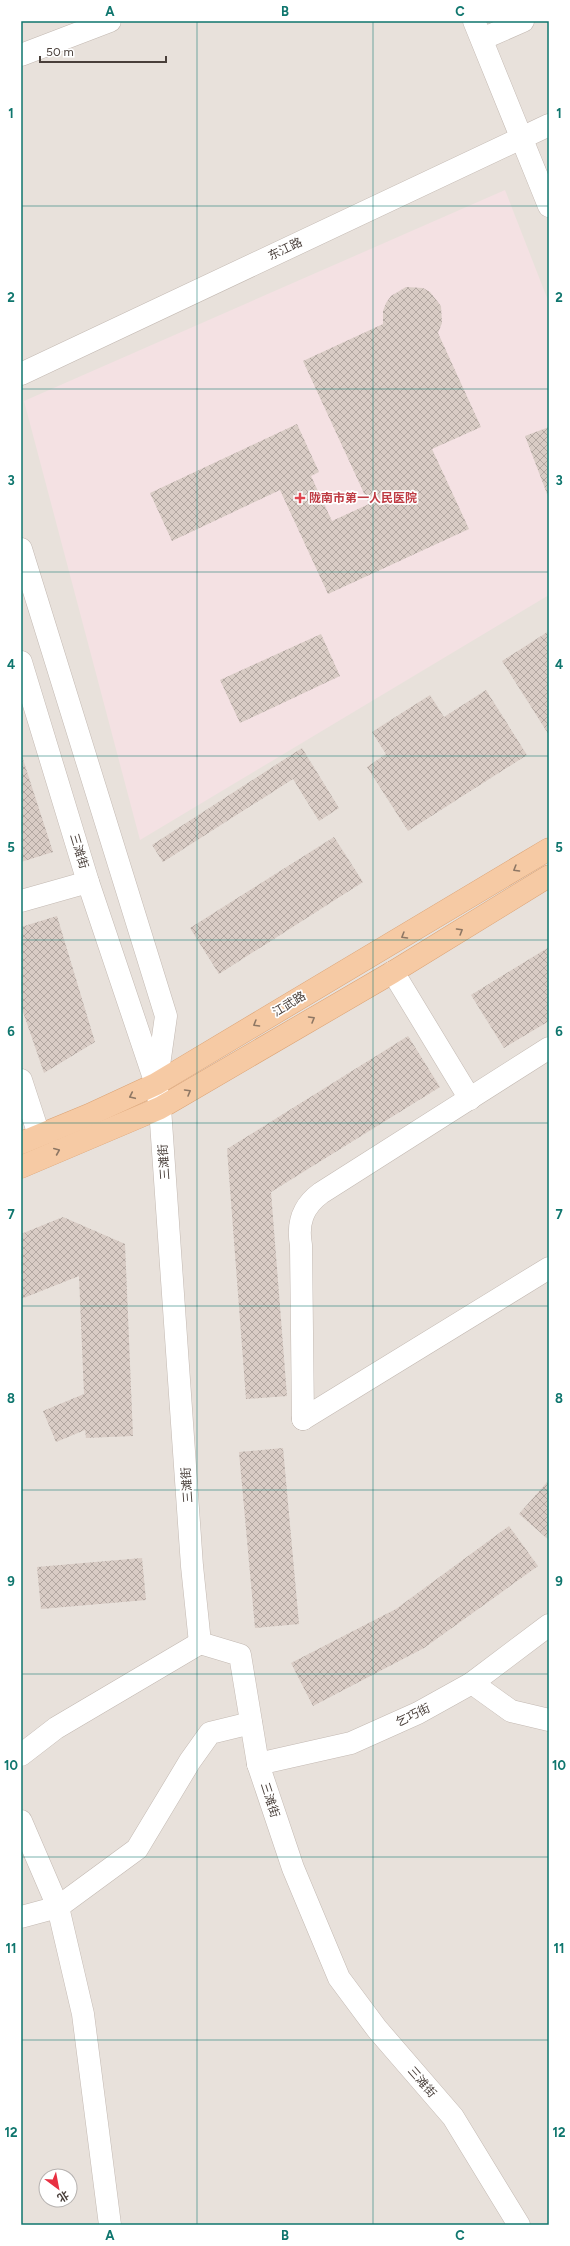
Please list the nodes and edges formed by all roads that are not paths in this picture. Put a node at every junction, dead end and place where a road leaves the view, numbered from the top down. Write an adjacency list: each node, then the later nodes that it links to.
1 (110, 21): 4 (street)
2 (523, 21): 3 (street)
3 (478, 30): 6 (street)
4 (21, 55)
5 (549, 125): 6 (street, 东江路)
6 (520, 137): 7 (street); 8 (street, 东江路)
7 (549, 206)
8 (21, 374)
9 (21, 549): 19 (street)
10 (21, 662): 11 (street, 三滩街)
11 (27, 704): 14 (street, 三滩街)
12 (549, 849): 19 (main road, 江武路, one-way to 19)
13 (549, 876): 16 (main road, 江武路, one-way to 13)
14 (88, 882): 15 (street); 19 (street, 三滩街)
15 (21, 901)
16 (392, 972): 20 (street); 21 (main road, 江武路, one-way to 16)
17 (549, 1048): 20 (street)
18 (21, 1080): 22 (street)
19 (156, 1084): 21 (street, 三滩街); 22 (main road, 江武路, one-way to 22)
20 (470, 1099): 24 (street)
21 (160, 1108): 23 (main road, 江武路, one-way to 21); 26 (street, 三滩街)
22 (30, 1139)
23 (21, 1167)
24 (549, 1268)
25 (549, 1625): 27 (street, 乞巧街)
26 (200, 1643): 29 (street, 三滩街); 30 (street)
27 (472, 1683): 28 (street); 31 (street, 乞巧街)
28 (549, 1720)
29 (251, 1722): 31 (street, 三滩街); 33 (street)
30 (21, 1755)
31 (258, 1764): 36 (street, 三滩街)
32 (21, 1821): 33 (street)
33 (58, 1907): 34 (street); 35 (street)
34 (21, 1917)
35 (110, 2225)
36 (519, 2225)

